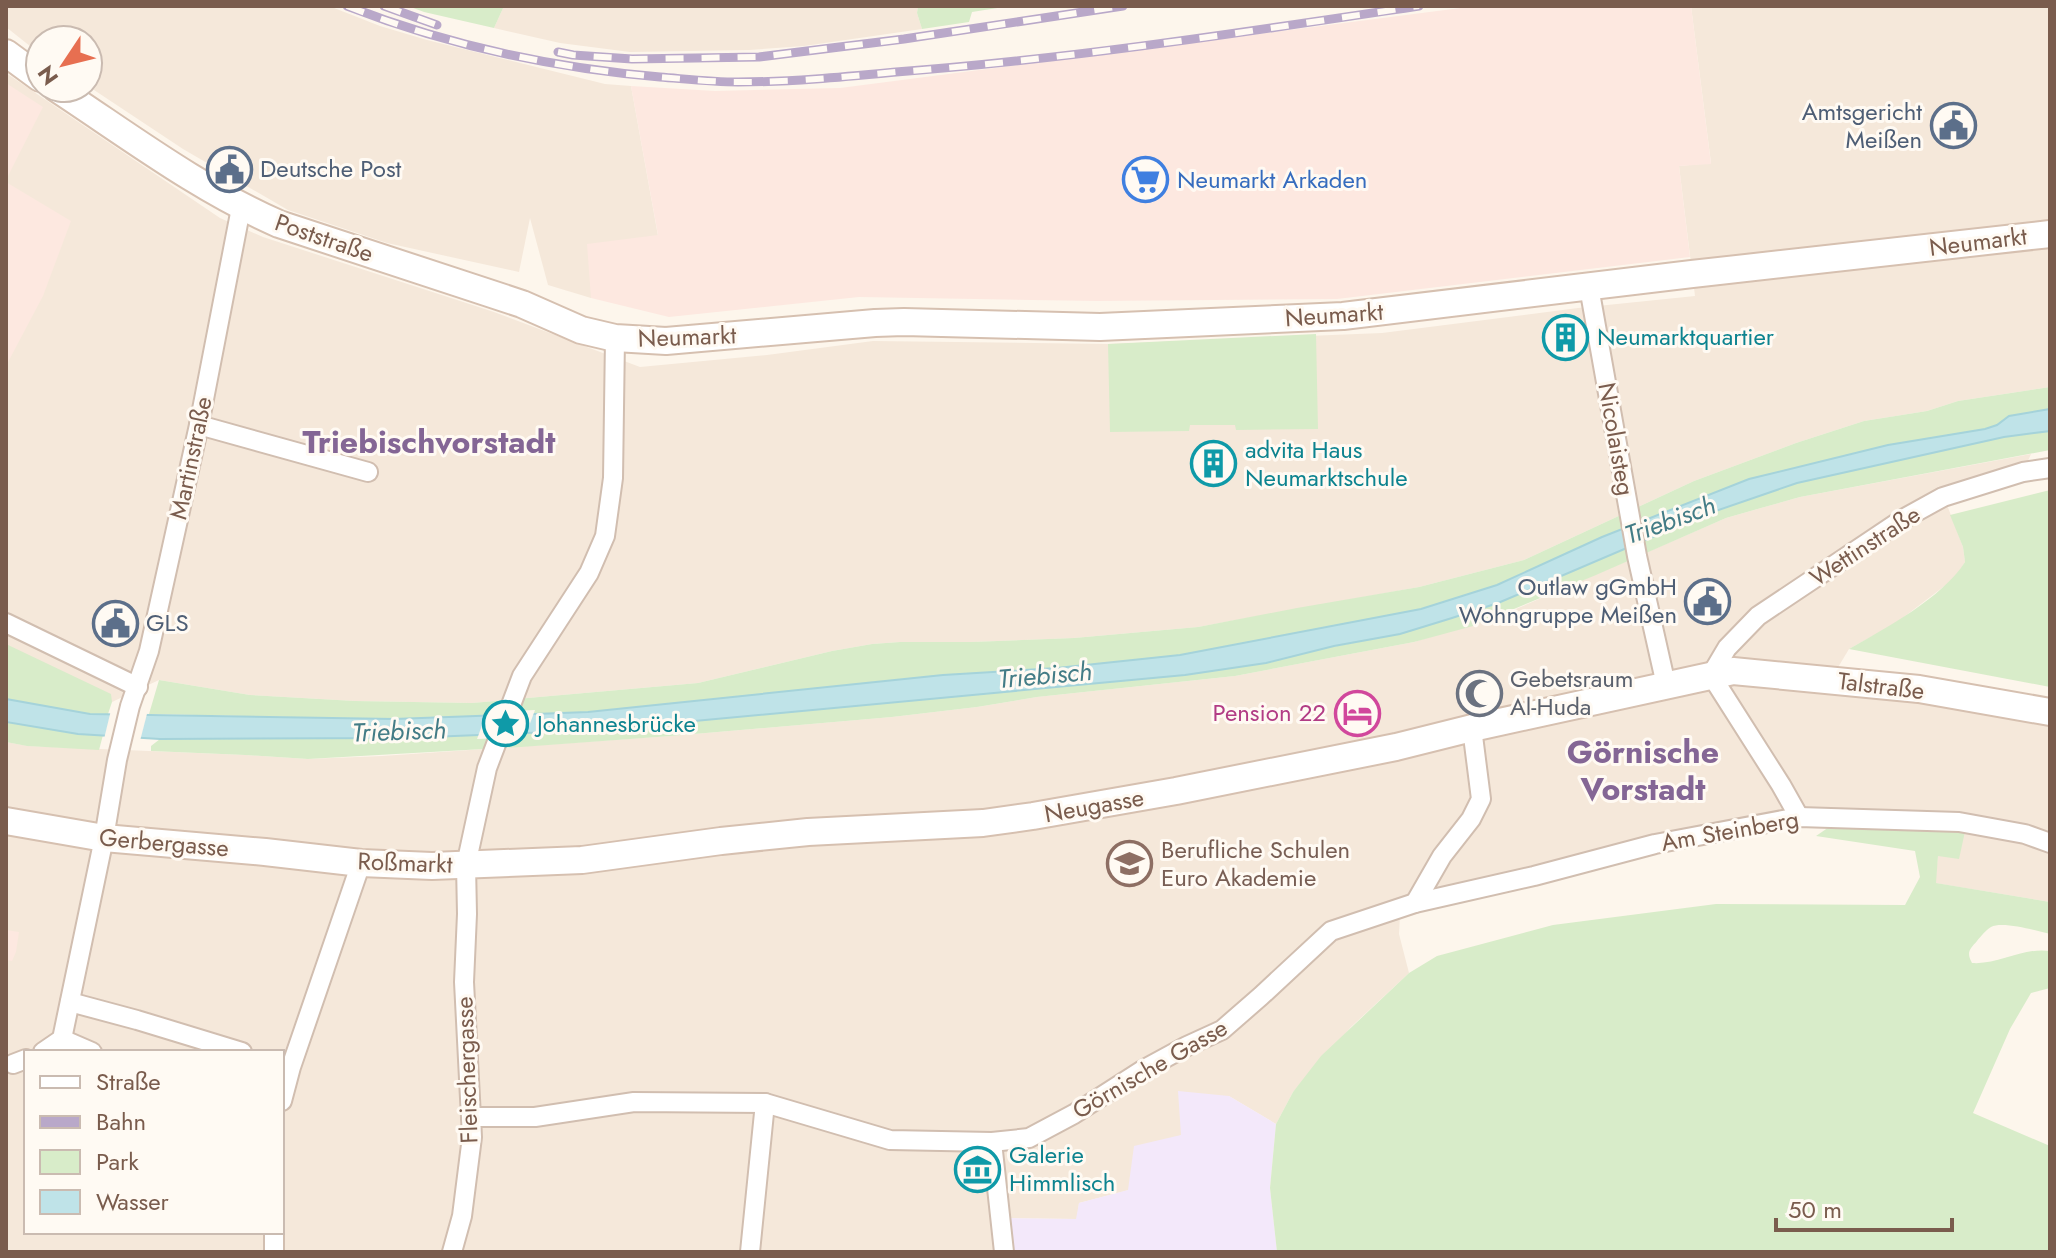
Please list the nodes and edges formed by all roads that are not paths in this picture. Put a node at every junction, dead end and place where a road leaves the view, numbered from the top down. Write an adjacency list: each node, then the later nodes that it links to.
1 (6, 53): 2 (main road)
2 (24, 66)
3 (80, 104): 4 (main road, Poststraße)
4 (241, 208): 7 (main road, Poststraße); 8 (street, Martinstraße)
5 (2050, 234): 6 (main road, Neumarkt)
6 (1589, 287): 7 (main road, Neumarkt); 13 (street, Nicolaisteg)
7 (615, 338): 23 (street)
8 (199, 425): 10 (street); 14 (street, Martinstraße)
9 (2050, 468): 12 (street, Wettinstraße)
10 (368, 472)
11 (6, 623): 14 (street)
12 (1711, 675): 13 (main road, Neugasse); 15 (main road, Talstraße); 17 (street)
13 (1666, 685): 16 (main road, Neugasse)
14 (138, 687): 19 (street, Martinstraße)
15 (2050, 712)
16 (1472, 728): 23 (main road, Neugasse); 24 (street)
17 (1799, 817): 20 (street, Am Steinberg); 24 (street, Am Steinberg)
18 (6, 821): 19 (main road, Gerbergasse)
19 (104, 838): 21 (main road, Gerbergasse); 26 (street)
20 (2050, 843)
21 (323, 858): 22 (main road, Roßmarkt)
22 (361, 863): 23 (main road, Roßmarkt); 31 (street)
23 (466, 865): 25 (street, Roßmarkt)
24 (1415, 903): 34 (street, Görnische Gasse)
25 (464, 982): 33 (street, Fleischergasse)
26 (70, 1002): 27 (street); 30 (street)
27 (62, 1039): 28 (street); 29 (street)
28 (46, 1050)
29 (87, 1050)
30 (235, 1050)
31 (286, 1065)
32 (765, 1103): 33 (street, Görnische Gasse); 34 (street, Görnische Gasse); 36 (street)
33 (471, 1117): 35 (street, Fleischergasse)
34 (1005, 1135): 37 (street)
35 (452, 1252)
36 (750, 1252)
37 (1002, 1252)

